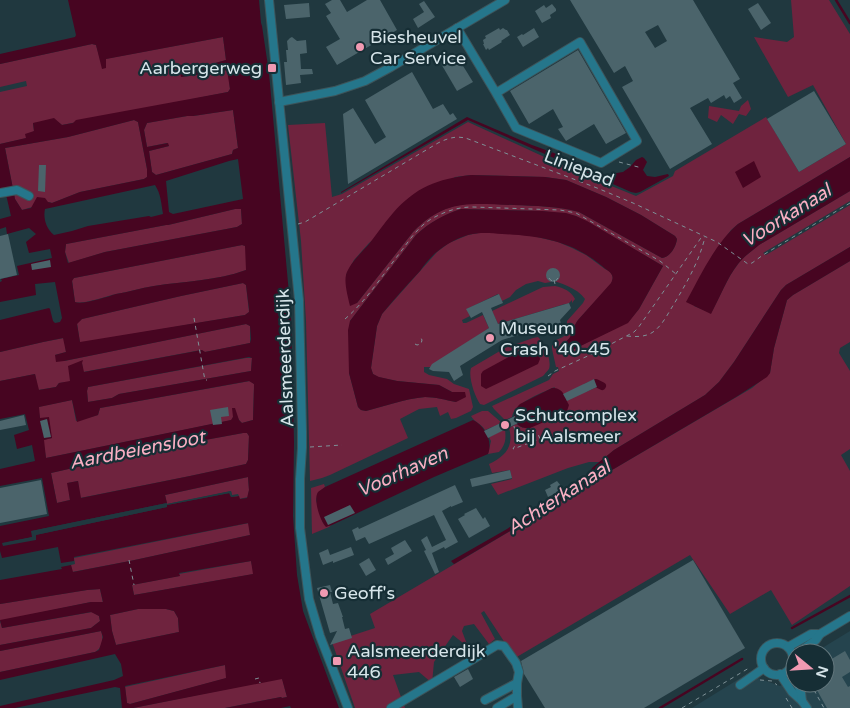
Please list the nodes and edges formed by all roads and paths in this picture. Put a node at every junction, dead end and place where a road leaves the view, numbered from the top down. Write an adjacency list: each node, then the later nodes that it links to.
1 (269, 0): 5 (street, Aalsmeerderdijk)
2 (505, 0): 3 (street)
3 (457, 28): 4 (street); 5 (street)
4 (496, 93): 4 (street)
5 (279, 102): 11 (street, Aalsmeerderdijk)
6 (614, 160): 7 (path)
7 (642, 168)
8 (0, 193): 9 (street)
9 (29, 196)
10 (850, 203): 13 (path, Liniepad)
11 (292, 225): 12 (path, Liniepad); 29 (street, Aalsmeerderdijk)
12 (703, 235): 13 (path, Liniepad); 14 (path)
13 (706, 236): 21 (path)
14 (676, 274): 20 (path); 21 (path)
15 (549, 278): 17 (path)
16 (558, 278): 17 (path)
17 (554, 280): 18 (path)
18 (555, 284)
19 (194, 318): 25 (path)
20 (346, 319)
21 (626, 336): 24 (path)
22 (421, 338): 23 (path)
23 (415, 344)
24 (548, 376)
25 (207, 380)
26 (514, 426): 27 (path)
27 (517, 442): 27 (path)
28 (342, 445): 29 (path)
29 (302, 448): 51 (street, Aalsmeerderdijk)
30 (129, 560): 31 (path)
31 (134, 585)
32 (850, 616): 33 (street)
33 (820, 634): 34 (street); 35 (street)
34 (795, 643)
35 (812, 643)
36 (785, 646): 37 (street)
37 (764, 668): 39 (street); 40 (street)
38 (785, 672): 39 (street)
39 (780, 674): 50 (street)
40 (754, 675): 44 (street); 45 (path); 55 (path)
41 (255, 679): 42 (path)
42 (260, 683)
43 (517, 683): 48 (street); 49 (street); 52 (street)
44 (740, 685)
45 (778, 685)
46 (782, 691): 56 (path)
47 (816, 693): 57 (path)
48 (517, 696): 53 (street); 54 (street)
49 (485, 700)
50 (804, 704)
51 (348, 708)
52 (391, 708)
53 (497, 708)
54 (518, 708)
55 (682, 708)
56 (792, 708)
57 (824, 708)

